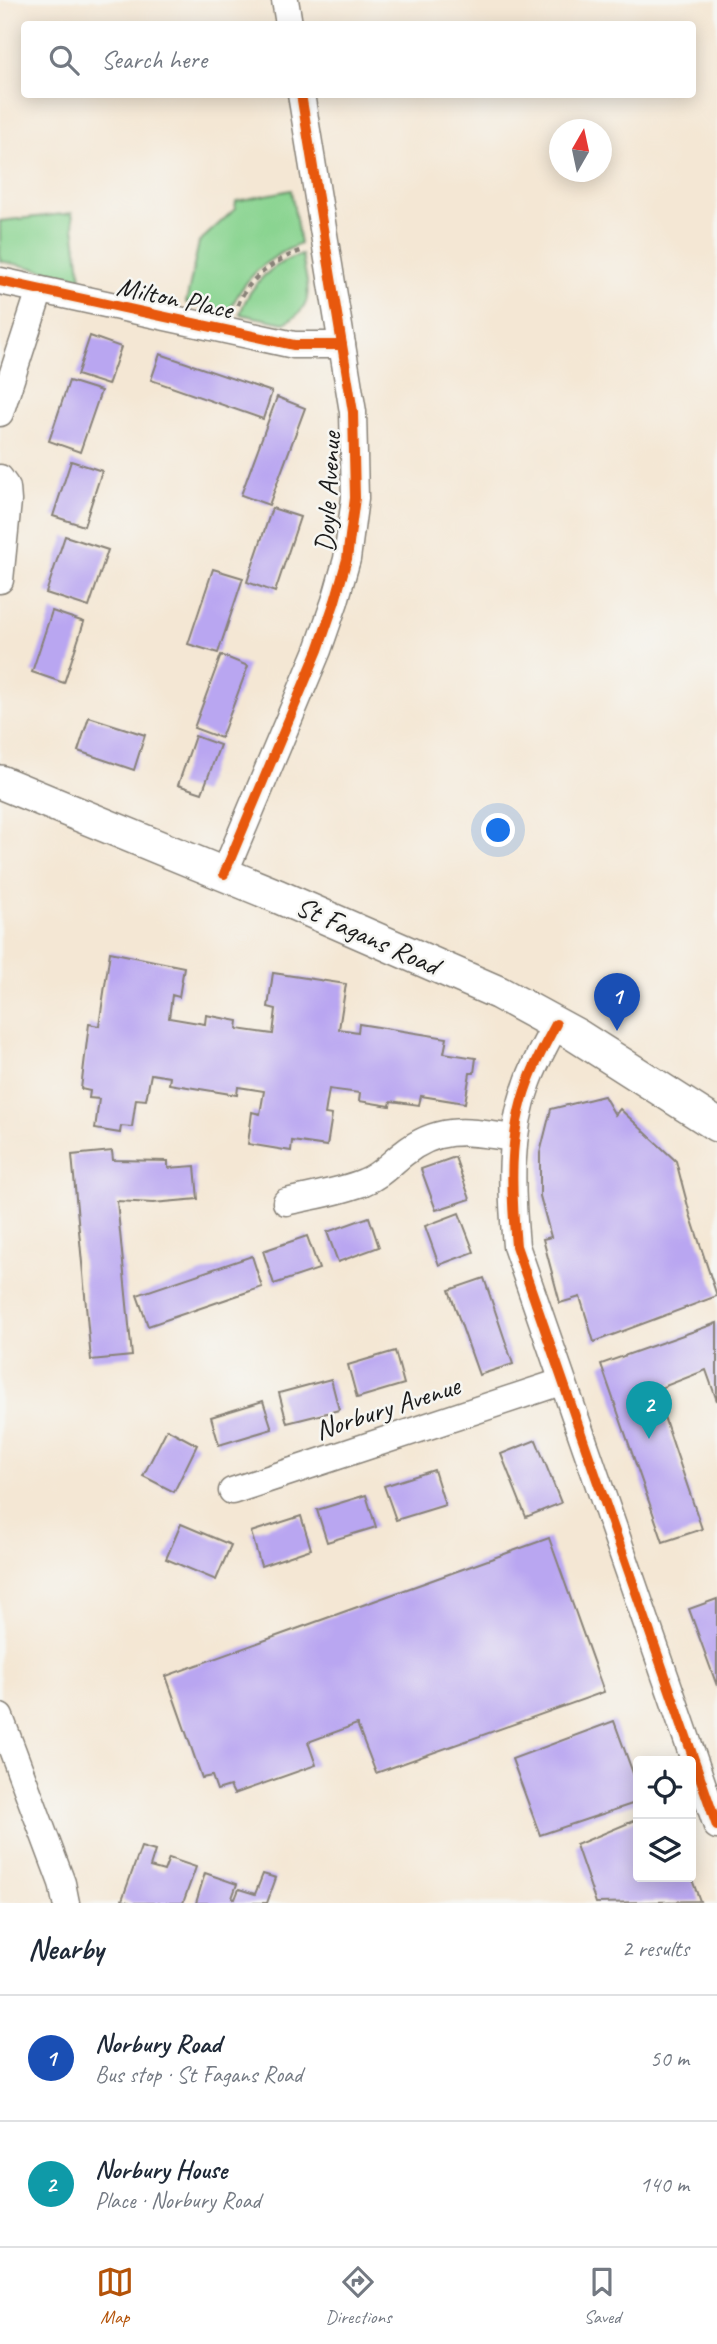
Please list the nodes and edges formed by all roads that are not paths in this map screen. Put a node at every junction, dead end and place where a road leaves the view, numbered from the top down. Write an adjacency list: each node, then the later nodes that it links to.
1 (285, 0): 2 (street)
2 (288, 21)
3 (302, 98): 6 (street, Doyle Avenue)
4 (0, 281): 5 (street, Milton Place)
5 (40, 290): 6 (street, Milton Place); 7 (street)
6 (342, 345): 11 (street, Doyle Avenue)
7 (0, 413)
8 (0, 478): 9 (street)
9 (0, 580)
10 (0, 782): 11 (street, St Fagans Road)
11 (224, 874): 12 (street, St Fagans Road)
12 (556, 1024): 13 (street, St Fagans Road); 14 (street)
13 (717, 1125)
14 (514, 1138): 15 (street); 16 (street)
15 (286, 1202)
16 (561, 1382): 17 (street, Norbury Avenue); 19 (street)
17 (232, 1491)
18 (0, 1717): 20 (street)
19 (717, 1826)
20 (65, 1903)

